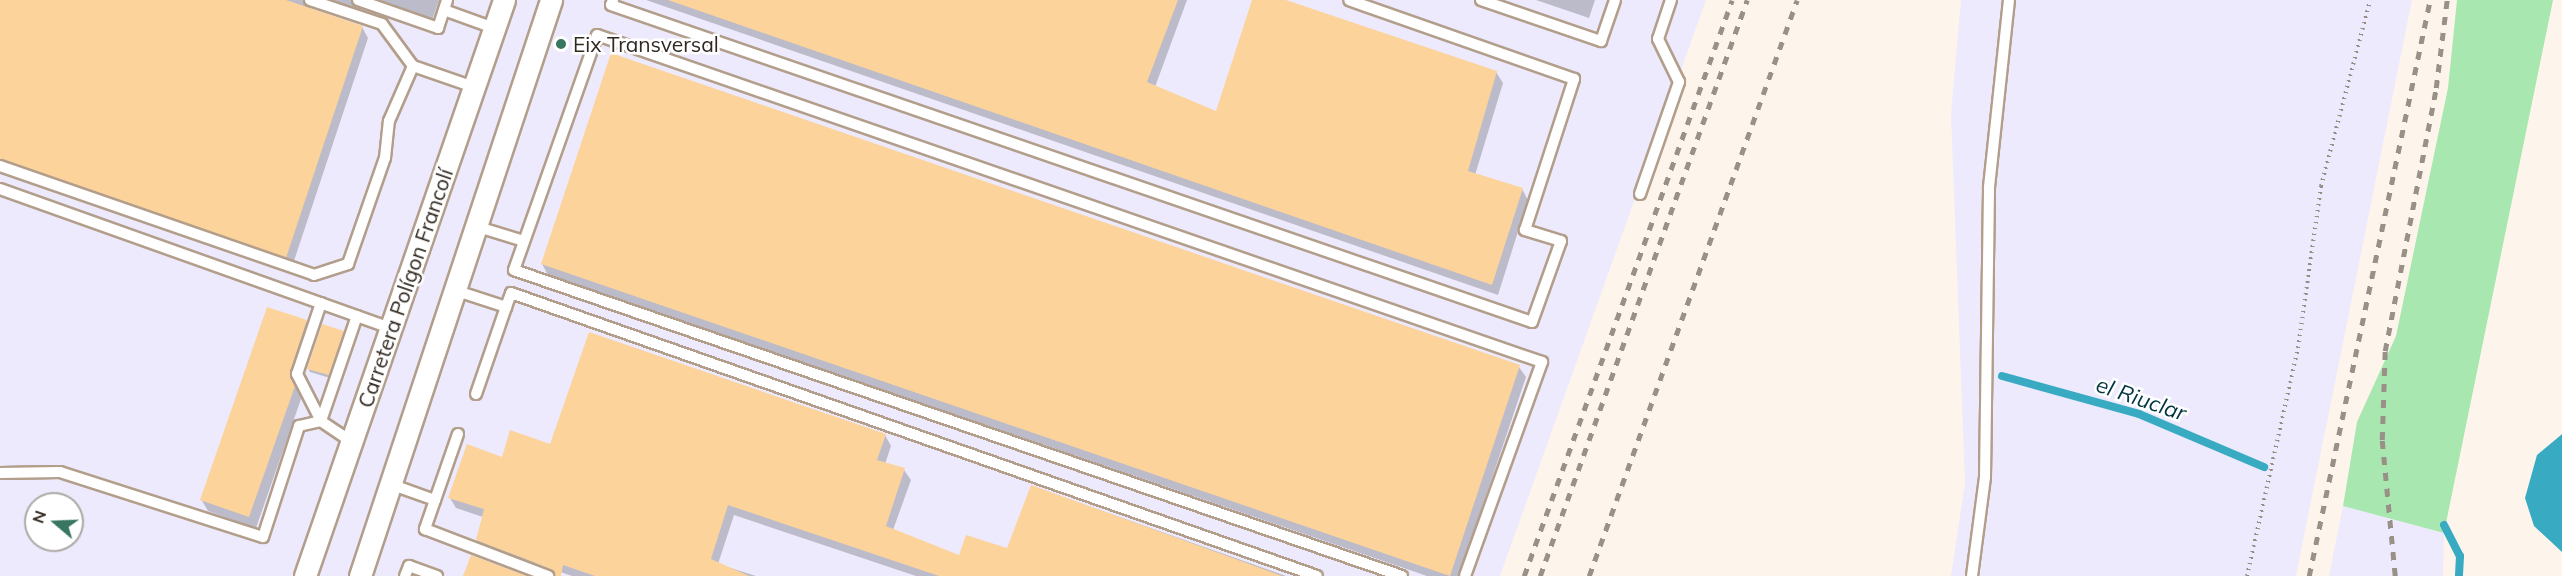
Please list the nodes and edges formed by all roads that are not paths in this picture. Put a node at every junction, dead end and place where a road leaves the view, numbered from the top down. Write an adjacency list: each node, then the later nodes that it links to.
1 (310, 0): 13 (lane)
2 (358, 0): 11 (lane)
3 (504, 0): 12 (street, Carretera Polígon Francolí)
4 (551, 0): 18 (street)
5 (613, 0): 6 (lane)
6 (1349, 0)
7 (1481, 0): 8 (lane)
8 (1615, 0)
9 (1671, 0): 17 (lane)
10 (2009, 0): 40 (lane)
11 (446, 5): 12 (lane)
12 (494, 28): 14 (street, Carretera Polígon Francolí)
13 (412, 66): 14 (lane); 15 (lane)
14 (474, 87): 24 (street, Carretera Polígon Francolí)
15 (0, 166)
16 (0, 189): 21 (lane)
17 (1640, 194)
18 (475, 226): 19 (lane); 20 (street)
19 (524, 240): 38 (lane); 39 (lane)
20 (454, 290): 22 (lane); 30 (street)
21 (321, 303): 23 (lane); 26 (lane)
22 (506, 307): 25 (lane); 37 (lane)
23 (357, 316): 24 (lane); 26 (lane)
24 (391, 328): 28 (street, Carretera Polígon Francolí)
25 (476, 393)
26 (321, 421): 28 (lane); 29 (lane)
27 (458, 434): 31 (lane)
28 (352, 442): 32 (street, Carretera Polígon Francolí)
29 (0, 473)
30 (390, 484): 31 (lane); 33 (street)
31 (435, 500): 36 (lane)
32 (305, 576)
33 (360, 576)
34 (405, 576): 35 (lane)
35 (437, 576)
36 (548, 576)
37 (1317, 576)
38 (1401, 576)
39 (1465, 576)
40 (1972, 576)

